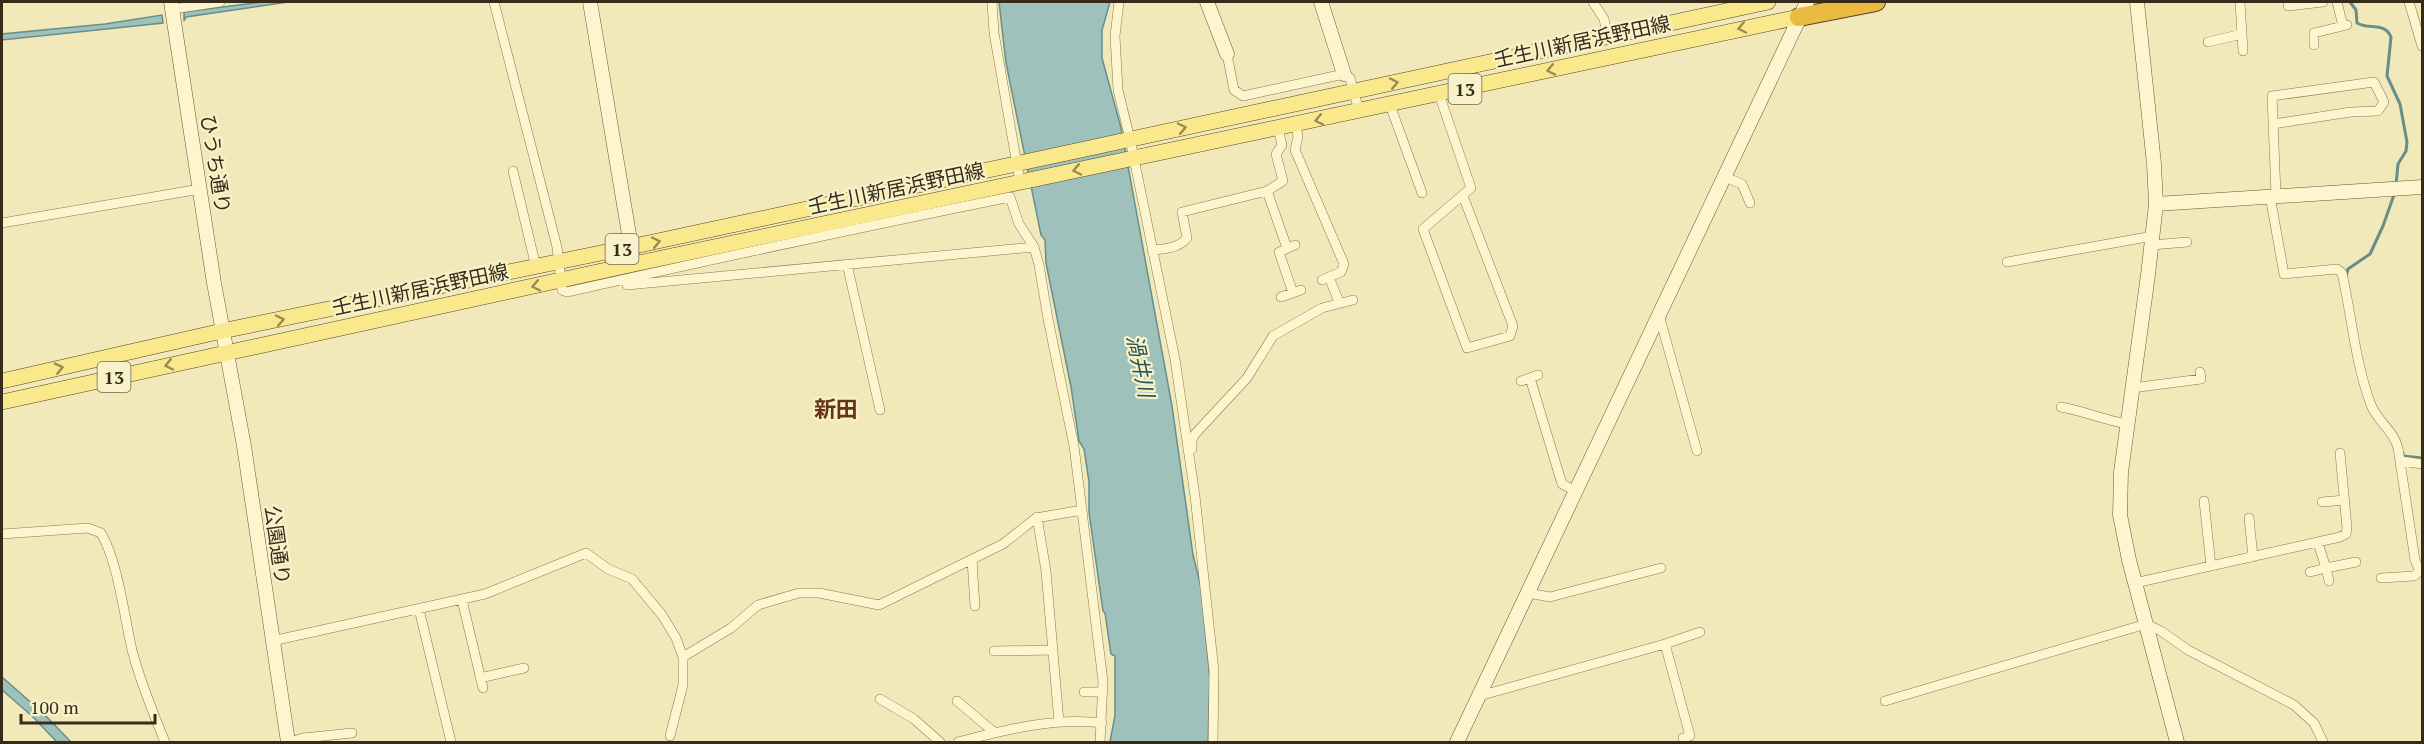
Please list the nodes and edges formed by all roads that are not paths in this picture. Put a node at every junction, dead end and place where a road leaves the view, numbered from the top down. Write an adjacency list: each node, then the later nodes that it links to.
1 (220, 2): 16 (street)
2 (495, 2): 54 (street)
3 (590, 2): 51 (street)
4 (992, 2): 36 (street)
5 (1119, 2): 34 (street)
6 (1207, 2): 25 (street)
7 (1322, 2): 26 (street)
8 (1593, 2): 20 (street)
9 (1768, 2): 20 (main road, 壬生川新居浜野田線 / 13)
10 (1876, 2): 18 (highway)
11 (2137, 2): 47 (street)
12 (2240, 2): 19 (street)
13 (2323, 2): 17 (street)
14 (2337, 2): 22 (street)
15 (2409, 2): 23 (street)
16 (172, 5): 41 (street, ひうち通り)
17 (2288, 6)
18 (1803, 9): 28 (main road, 壬生川新居浜野田線 / 13, one-way to 28); 38 (street)
19 (2242, 34): 21 (street); 24 (street)
20 (1608, 37): 27 (main road, 壬生川新居浜野田線 / 13, one-way to 20)
21 (2208, 42)
22 (2314, 45)
23 (2422, 46)
24 (2243, 51)
25 (1227, 54): 26 (street)
26 (1344, 74): 27 (street)
27 (1355, 91): 30 (street); 34 (main road, 壬生川新居浜野田線 / 13, one-way to 27)
28 (1439, 94): 29 (main road, 壬生川新居浜野田線 / 13); 45 (street)
29 (1390, 105): 30 (main road, 壬生川新居浜野田線 / 13); 43 (street)
30 (1359, 111): 32 (main road, 壬生川新居浜野田線 / 13, one-way to 32)
31 (2273, 124): 31 (street); 44 (street)
32 (1296, 125): 33 (main road, 壬生川新居浜野田線 / 13); 63 (street)
33 (1278, 128): 35 (main road, 壬生川新居浜野田線 / 13); 42 (street)
34 (1128, 140): 35 (street); 36 (main road, 壬生川新居浜野田線 / 13)
35 (1132, 159): 39 (main road, 壬生川新居浜野田線 / 13, one-way to 39); 53 (street)
36 (1019, 163): 39 (street); 51 (main road, 壬生川新居浜野田線 / 13, one-way to 36)
37 (513, 171): 58 (street)
38 (1725, 177): 46 (street); 64 (street)
39 (1022, 182): 56 (main road, 壬生川新居浜野田線 / 13)
40 (2422, 187): 44 (street)
41 (200, 189): 48 (street); 65 (street, ひうち通り)
42 (1267, 191): 53 (street); 61 (street)
43 (1422, 193)
44 (2273, 195): 47 (street); 77 (street)
45 (1463, 196): 45 (street)
46 (1750, 203)
47 (2156, 204): 49 (street)
48 (2, 224)
49 (2153, 240): 50 (street); 55 (street); 70 (street)
50 (2187, 242)
51 (630, 247): 54 (main road, 壬生川新居浜野田線 / 13); 56 (street)
52 (1034, 247): 57 (street); 60 (street); 84 (street)
53 (1152, 250): 78 (street)
54 (558, 262): 58 (main road, 壬生川新居浜野田線 / 13); 59 (street)
55 (2007, 262)
56 (634, 264): 59 (main road, 壬生川新居浜野田線 / 13)
57 (847, 264): 60 (street); 73 (street)
58 (536, 267): 65 (main road, 壬生川新居浜野田線 / 13, one-way to 58)
59 (560, 280): 60 (street); 66 (main road, 壬生川新居浜野田線 / 13, one-way to 66)
60 (605, 284)
61 (1281, 297)
62 (1353, 300): 63 (street)
63 (1339, 302): 78 (street)
64 (1659, 315): 75 (street); 80 (street)
65 (222, 331): 66 (street, ひうち通り); 69 (main road, 壬生川新居浜野田線 / 13, one-way to 65)
66 (226, 353): 71 (main road, 壬生川新居浜野田線 / 13, one-way to 71); 106 (street, 公園通り)
67 (2200, 372): 70 (street)
68 (1530, 378): 80 (street)
69 (2, 381)
70 (2132, 388): 74 (street)
71 (2, 402)
72 (2061, 407): 74 (street)
73 (880, 410)
74 (2127, 424): 99 (street)
75 (1697, 451)
76 (2340, 453): 81 (street)
77 (2402, 461): 79 (street); 95 (street)
78 (1190, 463): 130 (street)
79 (2422, 464)
80 (1576, 491): 100 (street)
81 (2345, 500): 83 (street); 88 (street)
82 (2204, 501): 92 (street)
83 (2322, 502)
84 (1082, 510): 85 (street); 113 (street)
85 (1037, 517): 90 (street); 108 (street)
86 (2249, 518): 89 (street)
87 (2, 534): 124 (street)
88 (2318, 543): 89 (street); 94 (street)
89 (2253, 557): 92 (street)
90 (972, 560): 102 (street); 110 (street)
91 (2356, 562): 94 (street)
92 (2211, 566): 99 (street)
93 (1661, 568): 100 (street)
94 (2326, 568): 96 (street); 98 (street)
95 (2422, 570): 97 (street)
96 (2310, 572)
97 (2381, 578)
98 (2329, 581)
99 (2135, 583): 104 (street)
100 (1528, 593): 114 (street)
101 (462, 600): 103 (street); 110 (street); 111 (street)
102 (975, 606)
103 (419, 609): 106 (street); 126 (street)
104 (2146, 624): 117 (street); 132 (street); 133 (street)
105 (1700, 632): 107 (street)
106 (272, 641): 125 (street, 公園通り)
107 (1665, 644): 114 (street); 123 (street)
108 (1053, 650): 109 (street); 118 (street)
109 (994, 651)
110 (683, 657): 122 (street)
111 (524, 668)
112 (1084, 692): 113 (street)
113 (1104, 692): 119 (street)
114 (1479, 696): 131 (street)
115 (880, 699): 127 (street)
116 (957, 701): 121 (street)
117 (1885, 701)
118 (1059, 722): 119 (street); 121 (street)
119 (1102, 723): 129 (street)
120 (352, 733): 125 (street)
121 (995, 733): 128 (street)
122 (670, 736)
123 (1683, 738)
124 (165, 742)
125 (290, 742)
126 (451, 742)
127 (940, 742)
128 (958, 742)
129 (1100, 742)
130 (1213, 742)
131 (1457, 742)
132 (2177, 742)
133 (2323, 742)

